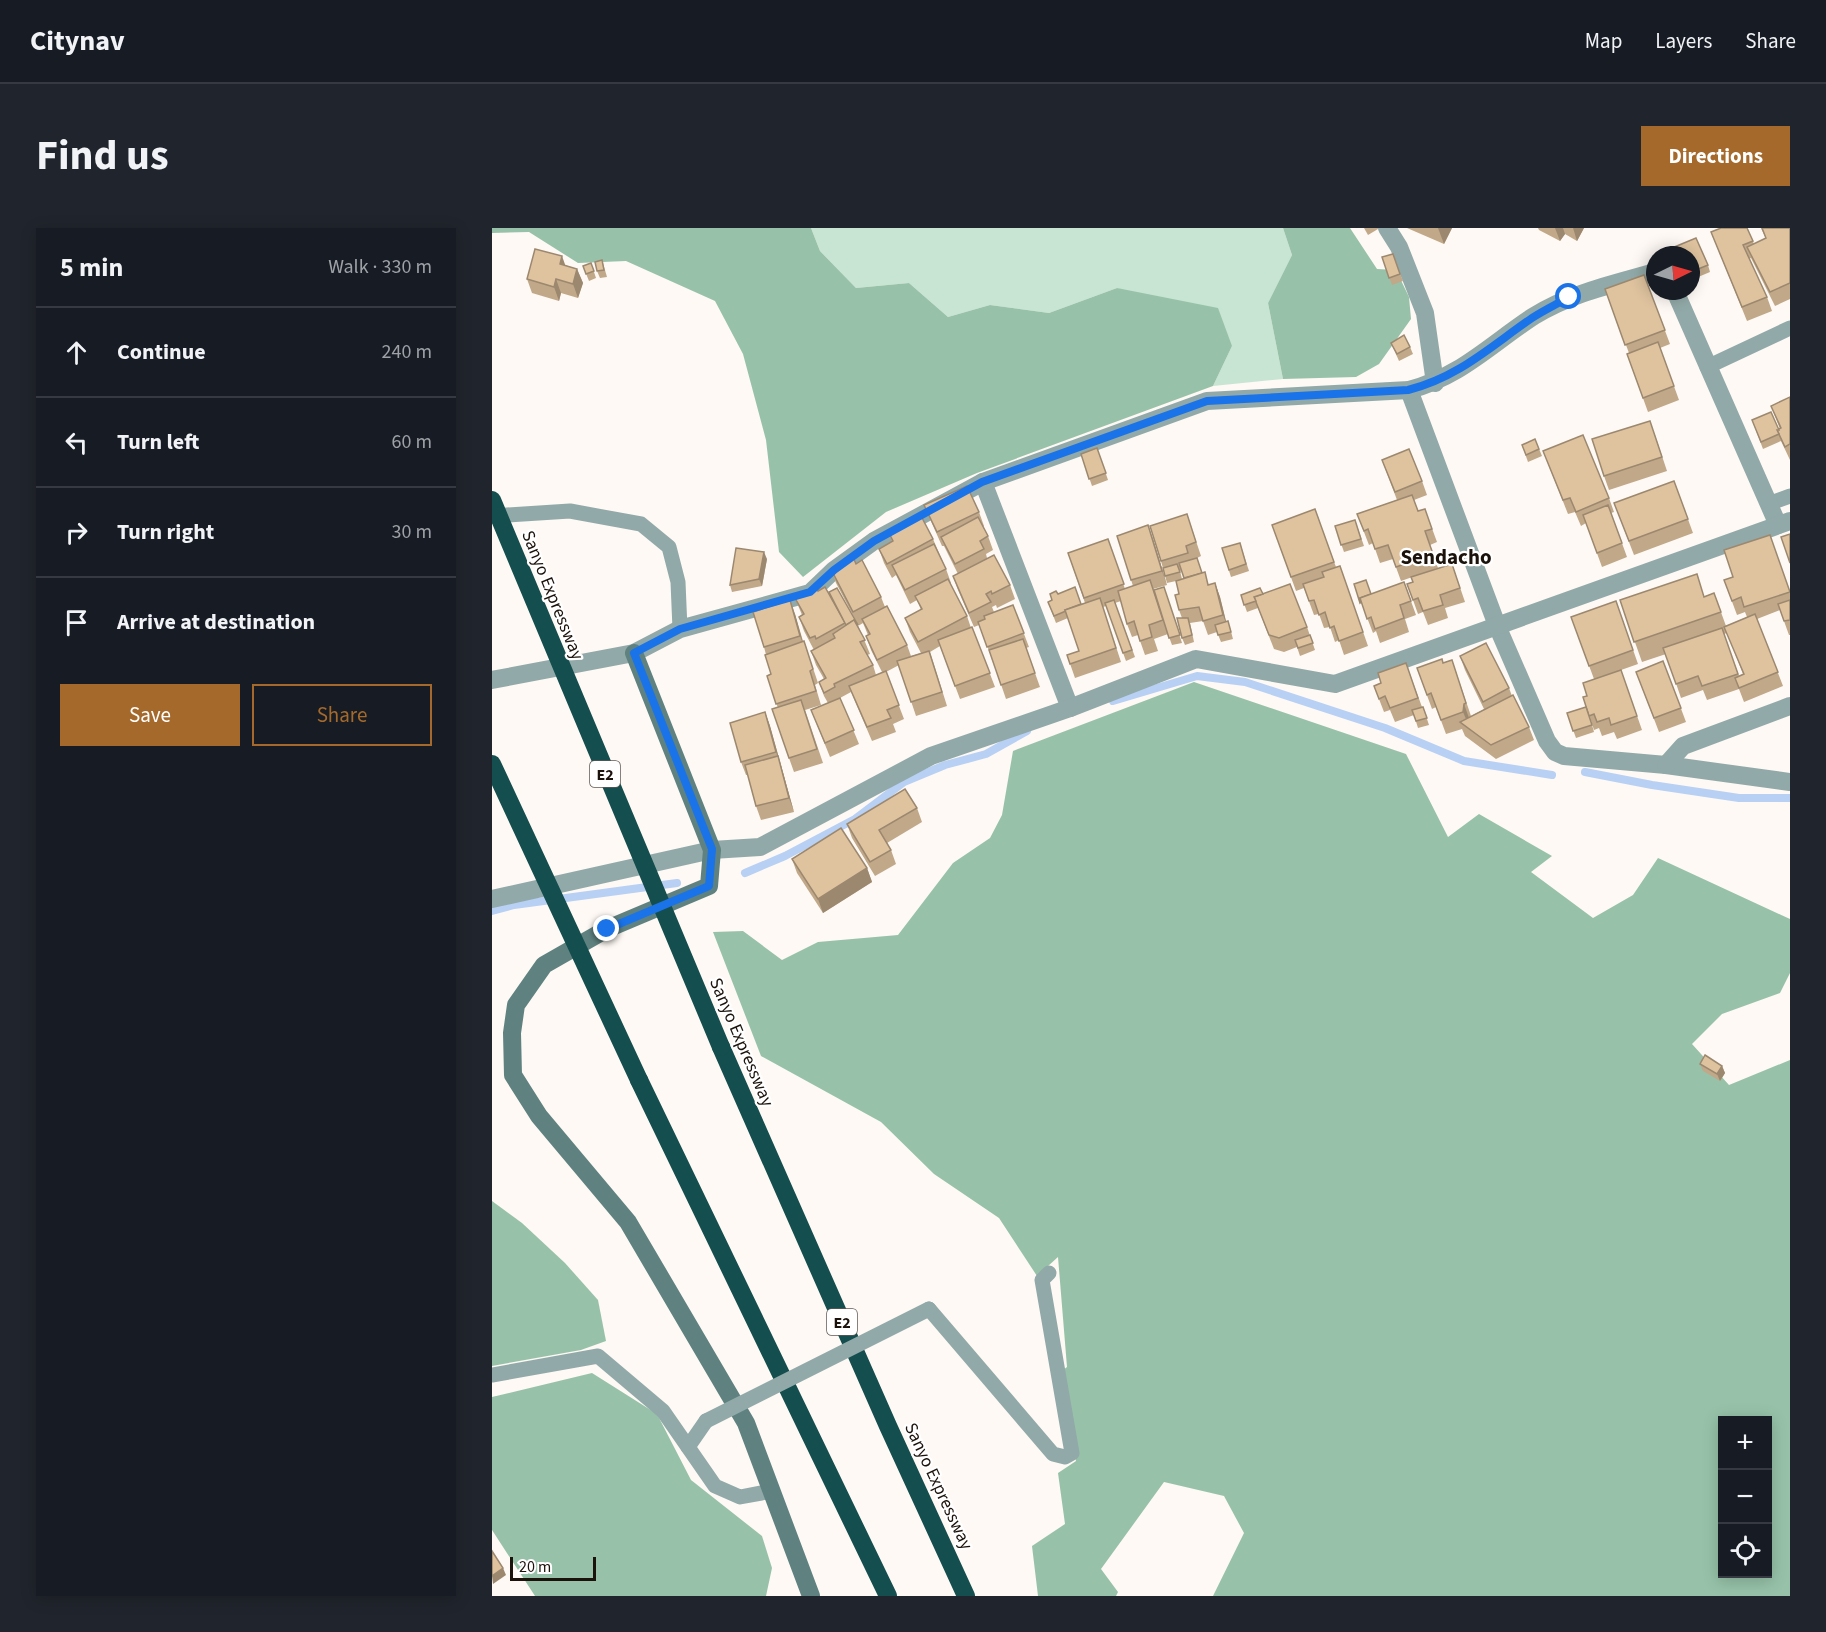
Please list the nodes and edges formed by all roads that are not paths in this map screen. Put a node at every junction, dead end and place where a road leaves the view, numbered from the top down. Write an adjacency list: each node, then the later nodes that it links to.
1 (1387, 228): 6 (street)
2 (1646, 275): 6 (street)
3 (1679, 300): 5 (street)
4 (1790, 328): 5 (lane)
5 (1707, 367): 11 (street)
6 (1435, 383): 7 (street)
7 (1408, 390): 8 (street); 14 (street)
8 (982, 482): 15 (street); 19 (street)
9 (1790, 496): 11 (lane)
10 (492, 500): 31 (highway, Sanyo Expressway / E2, bridge)
11 (1768, 504): 13 (street)
12 (492, 516): 15 (lane)
13 (1784, 523): 14 (street)
14 (1498, 628): 19 (street); 21 (street)
15 (680, 629): 16 (street)
16 (634, 653): 17 (street); 23 (street)
17 (492, 680)
18 (1790, 706): 21 (street)
19 (1070, 708): 23 (street)
20 (492, 764): 30 (highway, bridge)
21 (1666, 765): 22 (street)
22 (1790, 782)
23 (712, 849): 24 (street); 28 (street)
24 (492, 898)
25 (1049, 1273): 27 (lane, bridge)
26 (492, 1375): 27 (lane)
27 (688, 1447): 28 (lane)
28 (772, 1491): 29 (street)
29 (811, 1596)
30 (888, 1596)
31 (966, 1596)

